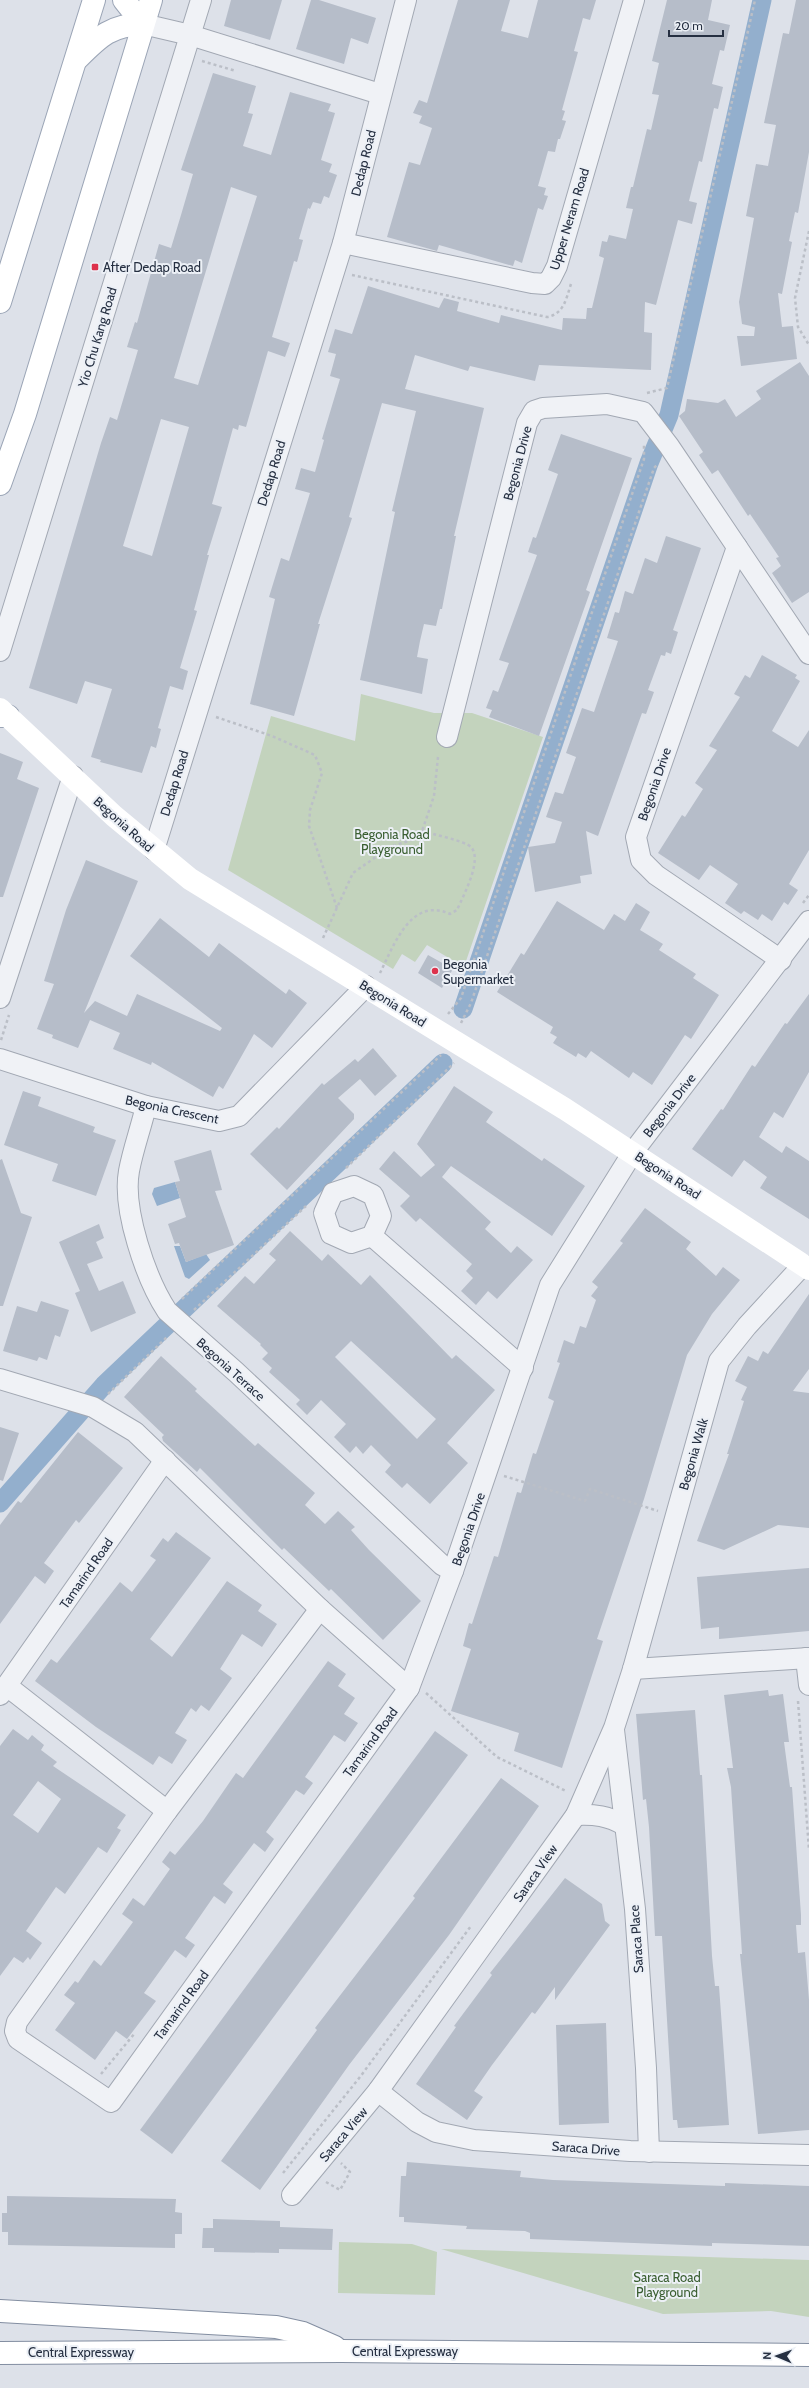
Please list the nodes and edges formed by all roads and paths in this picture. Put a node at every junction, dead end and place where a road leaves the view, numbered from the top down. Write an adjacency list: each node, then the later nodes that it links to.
1 (94, 0): 10 (main road)
2 (124, 0): 8 (main road)
3 (151, 0): 8 (main road)
4 (201, 0): 9 (street, Yio Chu Kang Road)
5 (406, 0): 11 (street, Dedap Road)
6 (634, 0): 13 (street, Upper Neram Road)
7 (755, 0): 18 (path)
8 (143, 24): 9 (street); 10 (main road); 21 (main road)
9 (190, 35): 11 (street); 23 (street, Yio Chu Kang Road)
10 (77, 59): 16 (main road)
11 (380, 94): 13 (street, Dedap Road)
12 (809, 231): 17 (path)
13 (343, 243): 31 (street, Dedap Road)
14 (345, 273): 15 (path)
15 (572, 281)
16 (0, 302)
17 (809, 345)
18 (644, 403): 22 (street); 27 (street, Begonia Drive)
19 (644, 458): 39 (path)
20 (654, 468): 40 (path)
21 (0, 484)
22 (737, 547): 24 (street); 36 (street, Begonia Drive)
23 (0, 651)
24 (809, 654)
25 (3, 714): 29 (main road, Begonia Road)
26 (225, 721): 33 (path)
27 (447, 738)
28 (438, 757): 30 (path)
29 (73, 776): 31 (main road, Begonia Road); 38 (street)
30 (422, 831): 33 (path); 37 (path)
31 (154, 850): 37 (main road, Begonia Road)
32 (809, 895): 34 (path)
33 (337, 908): 35 (path)
34 (805, 914): 36 (street, Begonia Drive)
35 (321, 942)
36 (781, 960): 44 (street, Begonia Drive)
37 (372, 982): 41 (main road, Begonia Road); 43 (street, Begonia Crescent)
38 (0, 998)
39 (461, 998)
40 (470, 1003)
41 (456, 1042): 44 (main road, Begonia Road); 47 (path)
42 (3, 1047): 43 (street, Begonia Crescent)
43 (146, 1106): 47 (street, Begonia Terrace)
44 (633, 1152): 46 (main road, Begonia Road); 49 (street, Begonia Drive)
45 (372, 1236): 49 (street)
46 (806, 1267): 58 (street, Begonia Walk)
47 (175, 1312): 55 (street, Begonia Terrace)
48 (164, 1338): 51 (path)
49 (523, 1368): 55 (street, Begonia Drive)
50 (0, 1379): 51 (street)
51 (100, 1401): 52 (street)
52 (165, 1460): 56 (street); 59 (street, Tamarind Road)
53 (498, 1474): 54 (path)
54 (665, 1513)
55 (453, 1571): 60 (street, Begonia Drive)
56 (320, 1609): 60 (street); 66 (street, Tamarind Road)
57 (808, 1658): 58 (street); 61 (street)
58 (633, 1669): 62 (street, Saraca View)
59 (3, 1690): 66 (street, Tamarind Road)
60 (417, 1690): 64 (path); 66 (street, Tamarind Road)
61 (803, 1690): 69 (path)
62 (614, 1728): 67 (street, Saraca View); 68 (street, Saraca Place)
63 (571, 1788): 64 (path)
64 (569, 1792): 65 (path)
65 (564, 1798)
66 (167, 1811)
67 (576, 1815): 68 (street); 73 (street, Saraca View)
68 (624, 1825): 74 (street, Saraca Place)
69 (809, 1850)
70 (474, 1922): 78 (path)
71 (138, 2030): 72 (path)
72 (97, 2076)
73 (378, 2091): 74 (street, Saraca Drive); 78 (street, Saraca View)
74 (649, 2152): 75 (street, Saraca Drive)
75 (809, 2156)
76 (340, 2157): 77 (path)
77 (321, 2183)
78 (292, 2195)
79 (0, 2311): 80 (main road)
80 (342, 2351): 81 (main road, Central Expressway); 82 (main road, Central Expressway)
81 (0, 2353)
82 (809, 2355)

